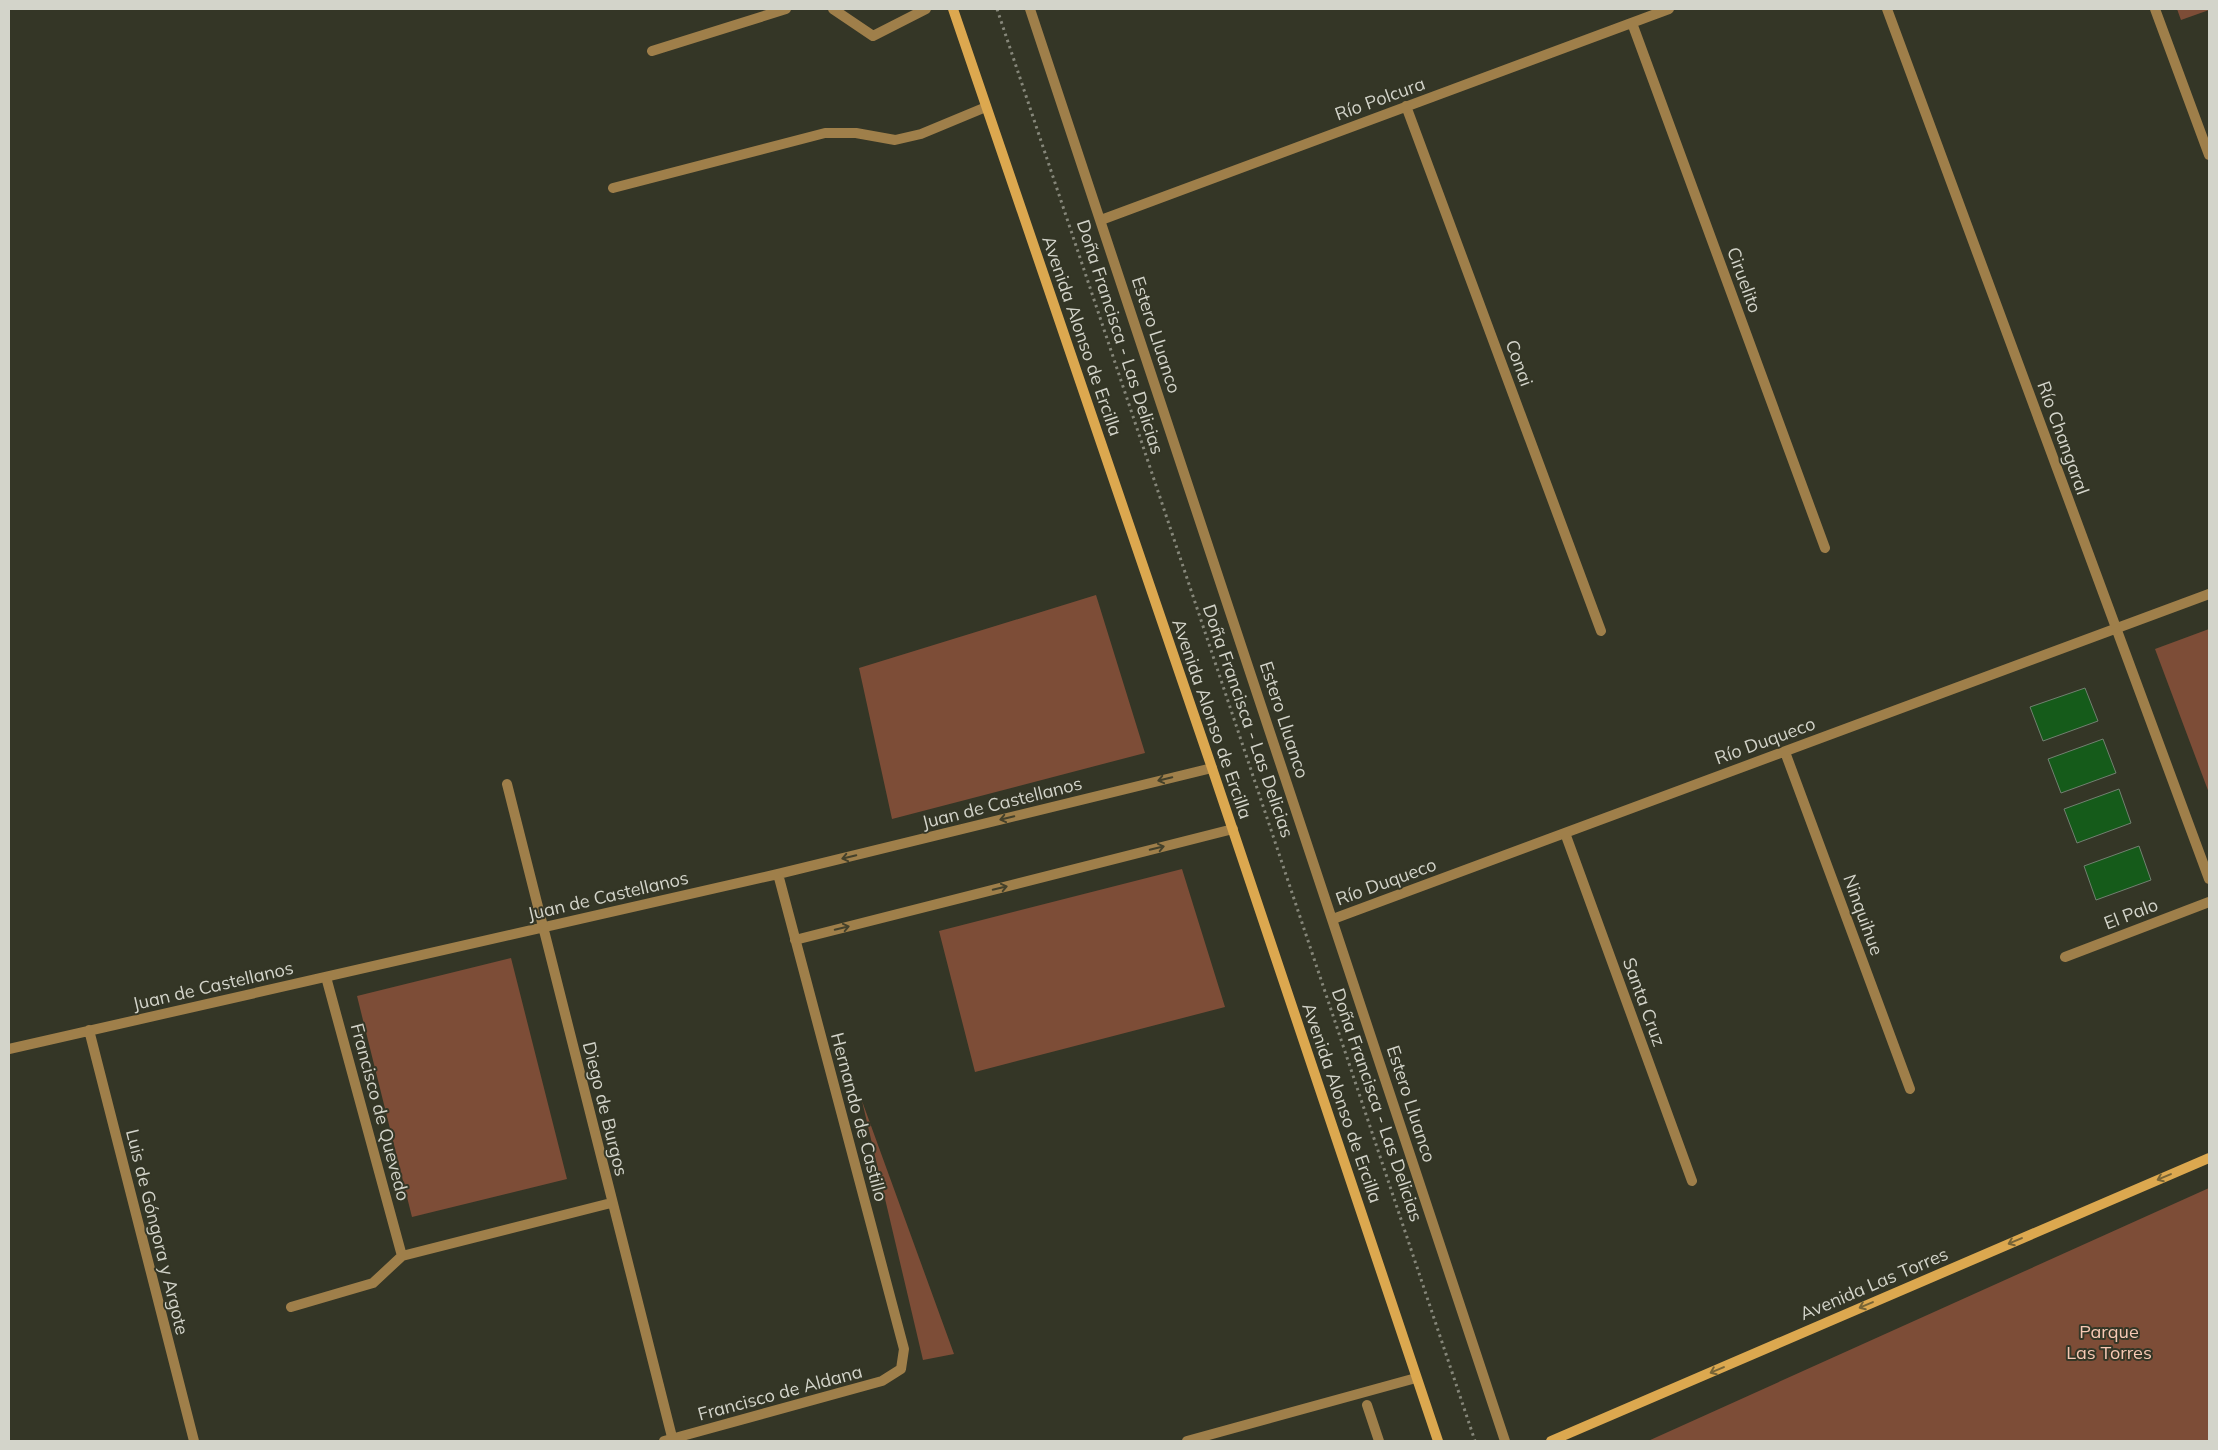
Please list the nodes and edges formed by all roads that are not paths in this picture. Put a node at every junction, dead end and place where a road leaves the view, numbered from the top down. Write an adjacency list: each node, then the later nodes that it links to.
1 (786, 9): 10 (street)
2 (833, 9): 3 (street)
3 (926, 9)
4 (953, 9): 12 (main road, Avenida Alonso de Ercilla)
5 (1030, 9): 15 (street, Estero Lluanco)
6 (1669, 9): 9 (street, Río Polcura)
7 (1887, 9): 18 (street, Río Changaral)
8 (2155, 9): 13 (street)
9 (1632, 23): 11 (street, Río Polcura); 16 (street, Ciruelito)
10 (652, 51)
11 (1406, 106): 15 (street, Río Polcura); 19 (street, Conai)
12 (986, 107): 14 (street); 21 (main road, Avenida Alonso de Ercilla)
13 (2209, 155)
14 (613, 188)
15 (1101, 220): 28 (street, Estero Lluanco)
16 (1825, 548)
17 (2209, 594): 18 (street, Río Duqueco)
18 (2116, 628): 20 (street, Río Duqueco); 26 (street, Río Changaral)
19 (1600, 631)
20 (1785, 752): 24 (street, Río Duqueco); 35 (street, Ninquihue)
21 (1212, 768): 23 (main road, Avenida Alonso de Ercilla); 25 (street, Juan de Castellanos, one-way to 25)
22 (507, 784): 29 (street, Diego de Burgos)
23 (1232, 829): 30 (street, one-way to 23); 42 (main road, Avenida Alonso de Ercilla)
24 (1565, 833): 28 (street, Río Duqueco); 37 (street, Santa Cruz)
25 (778, 874): 29 (street, Juan de Castellanos); 30 (street, Hernando de Castillo)
26 (2209, 879)
27 (2209, 902): 31 (street, El Palo)
28 (1333, 919): 49 (street, Estero Lluanco)
29 (543, 927): 32 (street, Juan de Castellanos); 38 (street, Diego de Burgos)
30 (795, 940): 41 (street, Hernando de Castillo)
31 (2065, 957)
32 (326, 976): 33 (street, Juan de Castellanos); 39 (street, Francisco de Quevedo)
33 (89, 1030): 34 (street, Juan de Castellanos); 44 (street, Luis de Góngora y Argote)
34 (9, 1049)
35 (1910, 1089)
36 (2209, 1158): 50 (main road, Avenida Las Torres, one-way to 50)
37 (1692, 1181)
38 (611, 1203): 39 (street); 45 (street, Diego de Burgos)
39 (402, 1256): 40 (street)
40 (291, 1307)
41 (901, 1369): 45 (street, Francisco de Aldana)
42 (1416, 1378): 46 (street); 48 (main road, Avenida Alonso de Ercilla)
43 (1367, 1405): 47 (street)
44 (194, 1441)
45 (670, 1441)
46 (1187, 1441)
47 (1379, 1441)
48 (1438, 1441)
49 (1505, 1441)
50 (1551, 1441)

